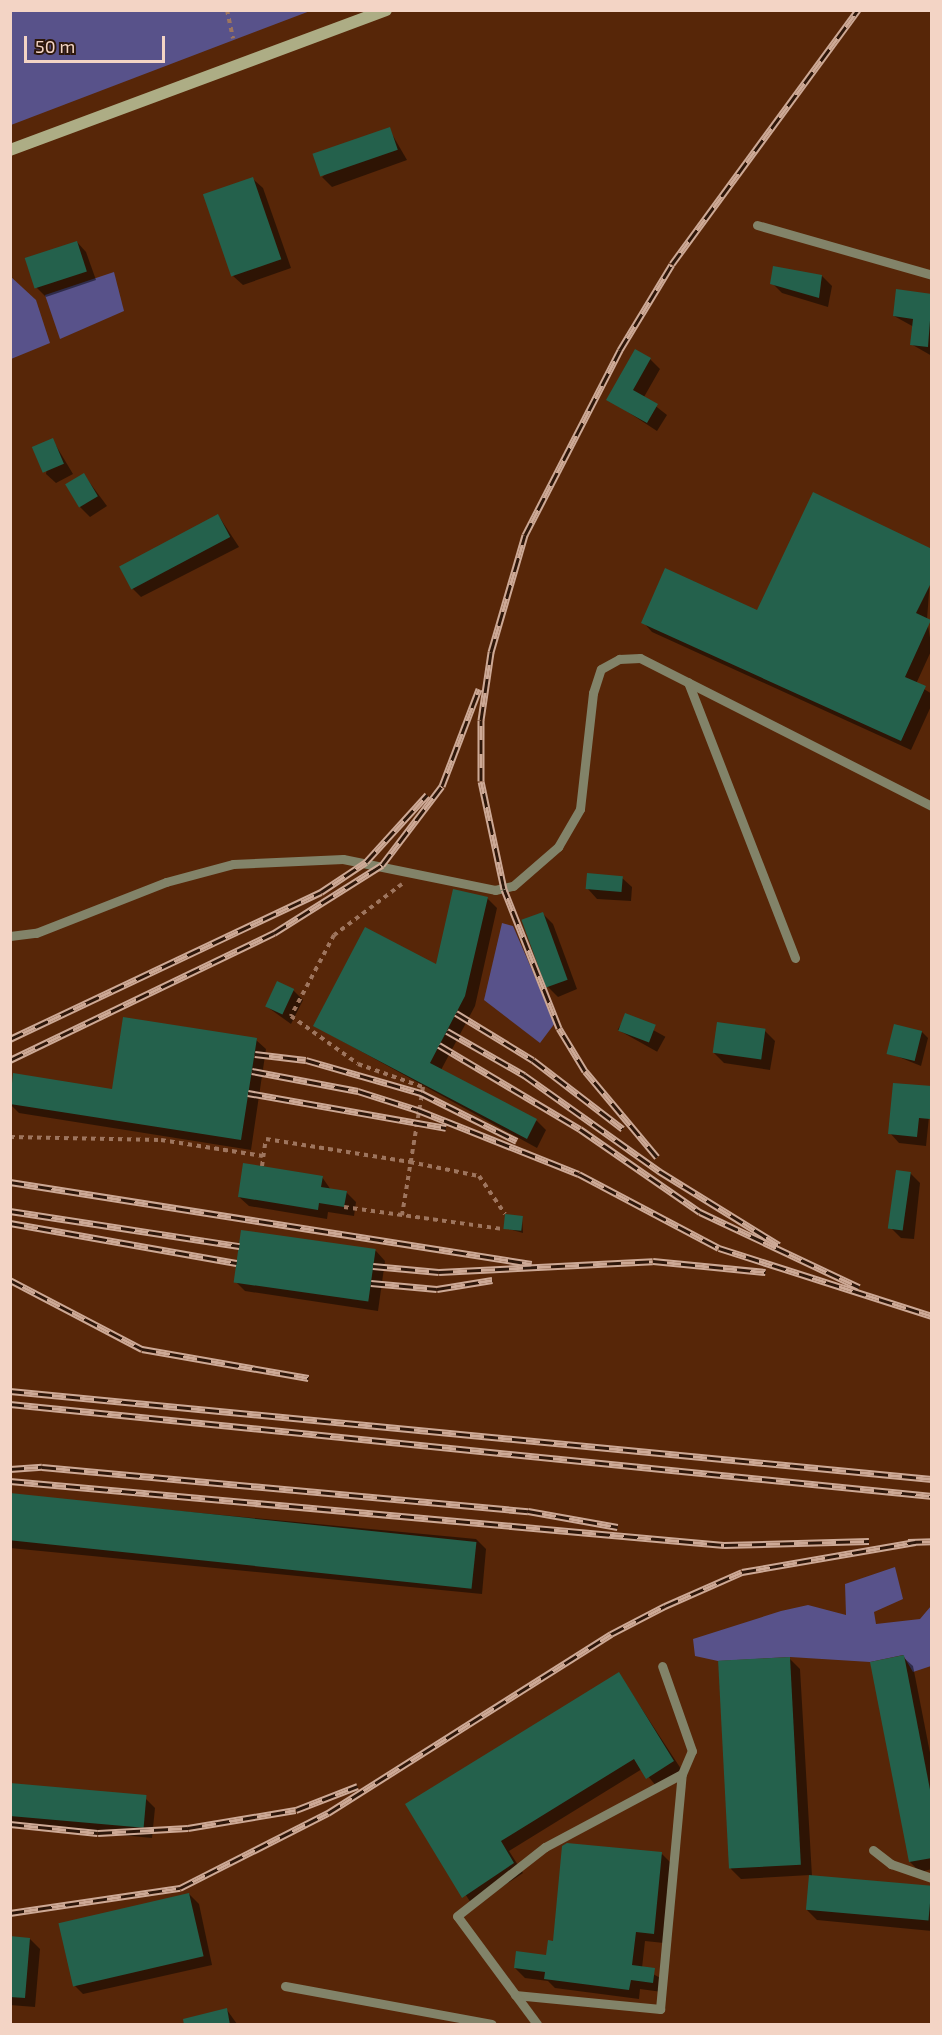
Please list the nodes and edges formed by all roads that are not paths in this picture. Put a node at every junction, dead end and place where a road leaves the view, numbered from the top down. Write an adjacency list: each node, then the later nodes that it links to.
1 (386, 10): 2 (main road)
2 (10, 150)
3 (757, 225): 4 (lane)
4 (932, 275)
5 (688, 682): 6 (lane); 7 (lane); 8 (lane)
6 (932, 806)
7 (10, 936)
8 (795, 958)
9 (662, 1666): 10 (lane)
10 (682, 1774): 14 (lane); 14 (lane)
11 (873, 1850): 12 (lane)
12 (932, 1878)
13 (285, 1986): 15 (lane)
14 (515, 1995): 16 (lane)
15 (492, 2025)
16 (537, 2025)

